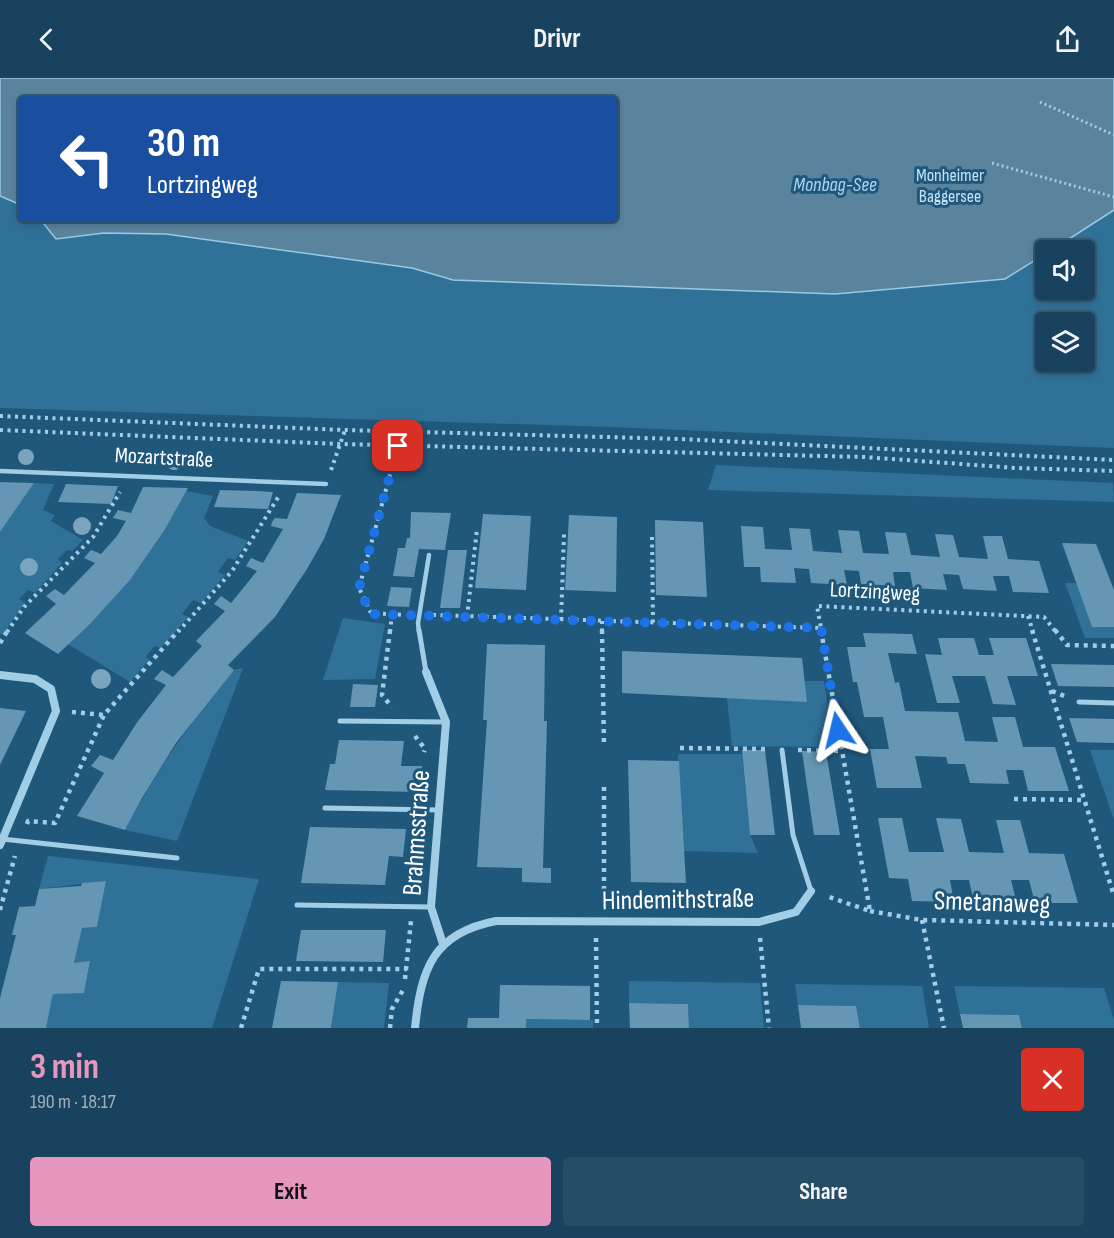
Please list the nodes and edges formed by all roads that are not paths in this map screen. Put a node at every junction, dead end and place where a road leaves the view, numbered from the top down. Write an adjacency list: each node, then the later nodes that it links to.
1 (0, 471): 2 (lane, Mozartstraße)
2 (326, 484)
3 (429, 555): 4 (lane)
4 (426, 672): 9 (street, Brahmsstraße)
5 (0, 675): 13 (street)
6 (1079, 702): 7 (lane)
7 (1114, 703)
8 (340, 721): 9 (lane)
9 (446, 722): 12 (street, Brahmsstraße)
10 (782, 750): 15 (lane)
11 (325, 808): 12 (lane)
12 (439, 810): 17 (street, Brahmsstraße)
13 (1, 842): 14 (lane)
14 (177, 858)
15 (811, 891): 18 (street, Hindemithstraße)
16 (297, 905): 17 (lane)
17 (431, 907): 18 (street, Brahmsstraße)
18 (443, 944): 19 (street)
19 (415, 1028)

